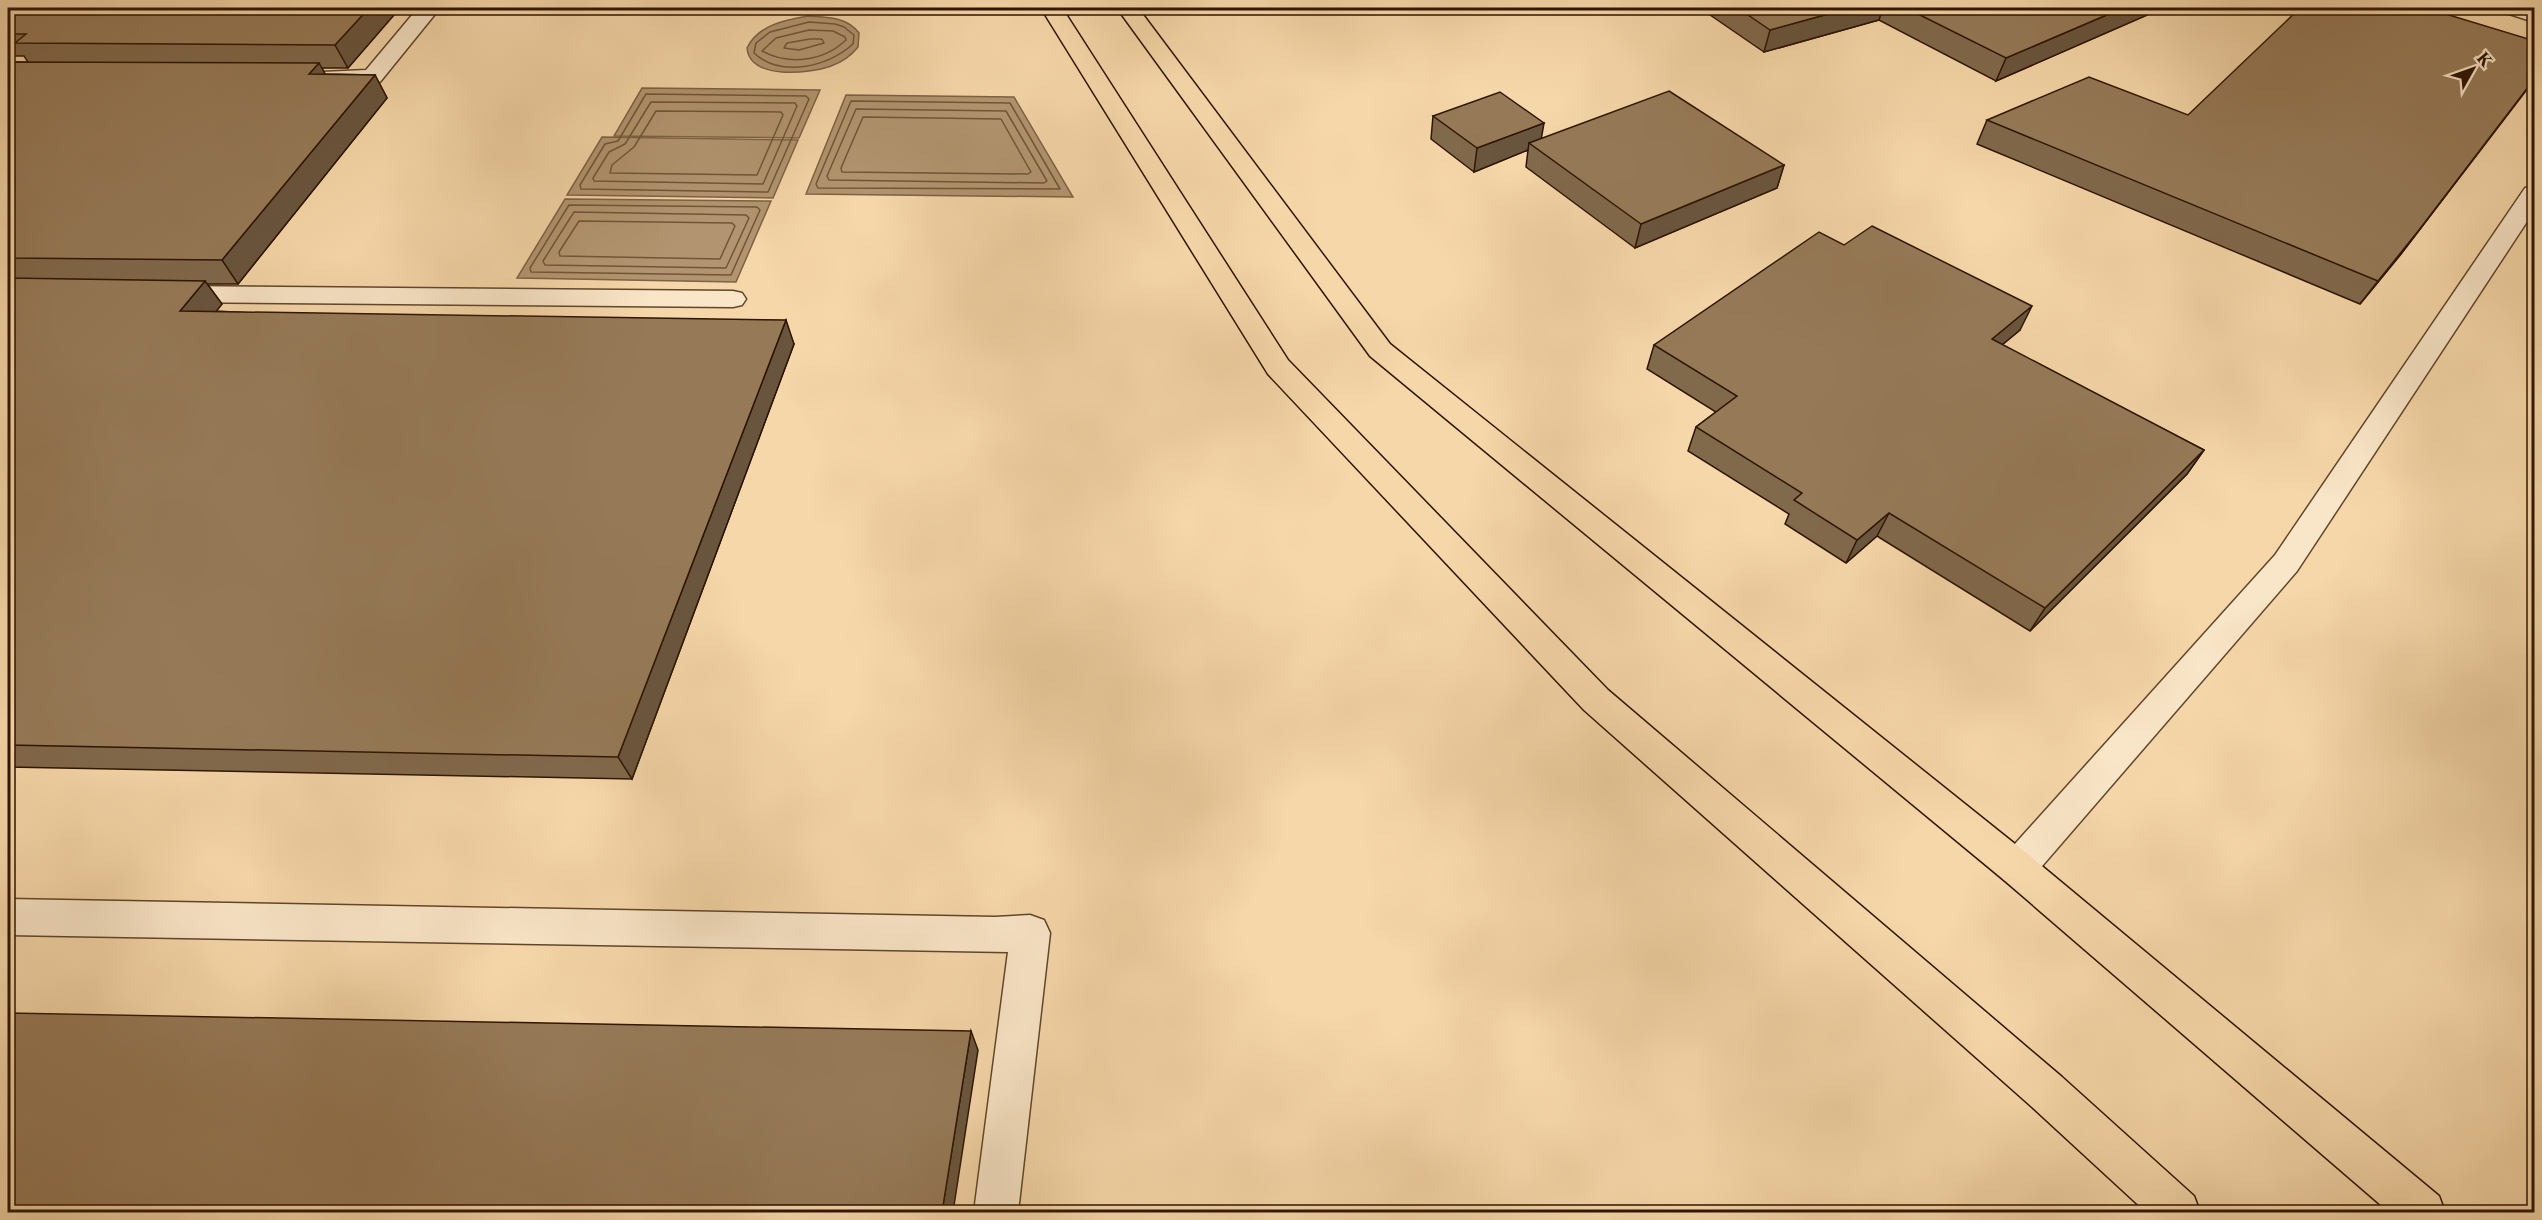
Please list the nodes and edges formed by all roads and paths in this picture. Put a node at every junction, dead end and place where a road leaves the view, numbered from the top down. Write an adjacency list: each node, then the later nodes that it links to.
1 (429, 8): 6 (street)
2 (1052, 8): 13 (main road)
3 (1128, 8): 10 (main road)
4 (2510, 8): 5 (street)
5 (2535, 16)
6 (313, 77)
7 (2535, 193): 10 (street)
8 (150, 294): 9 (street)
9 (733, 299)
10 (2017, 868): 14 (main road)
11 (8, 917): 12 (street)
12 (996, 1212)
13 (2178, 1212)
14 (2423, 1212)

